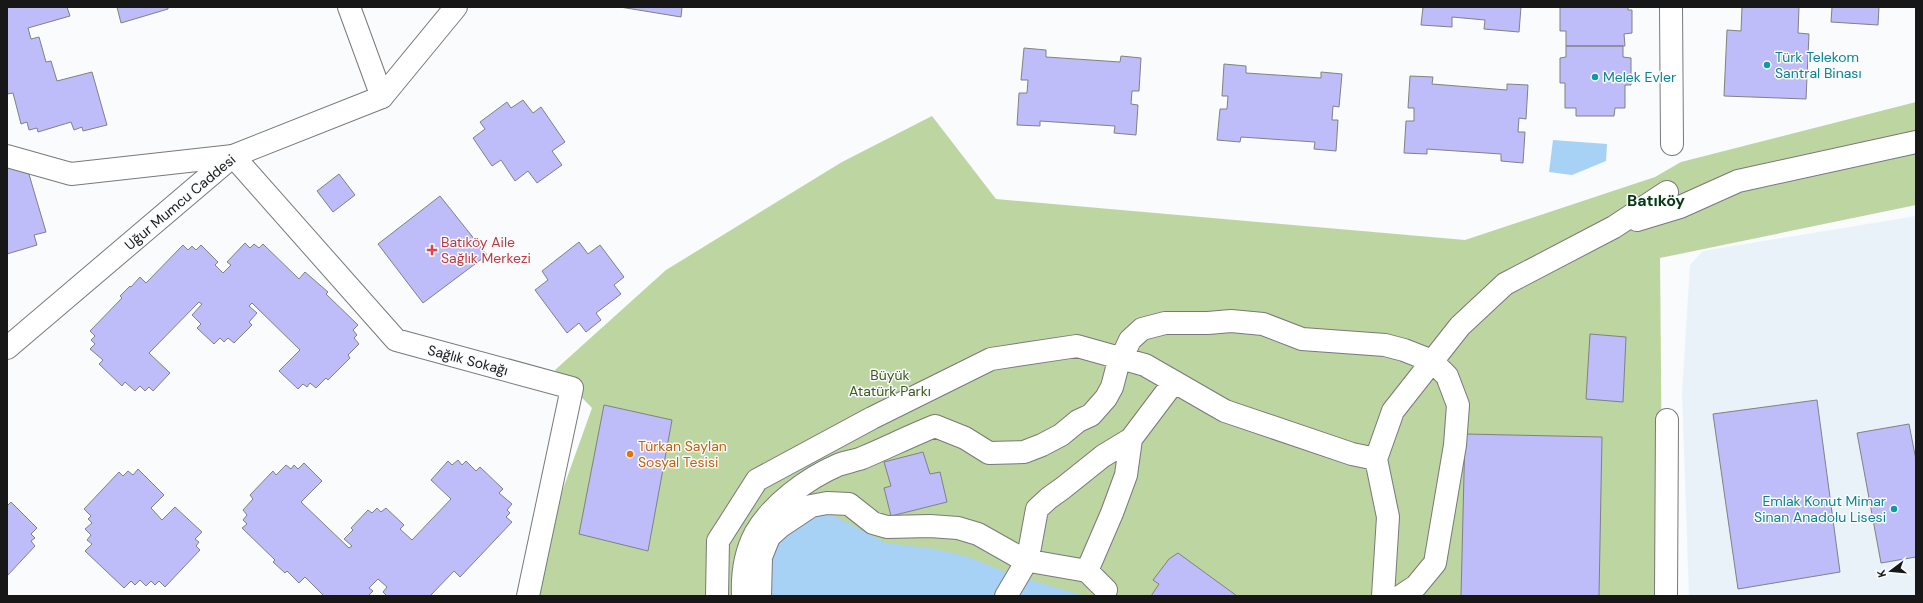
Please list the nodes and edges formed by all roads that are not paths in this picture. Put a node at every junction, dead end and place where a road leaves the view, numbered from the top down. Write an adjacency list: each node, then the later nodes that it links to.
1 (349, 7): 4 (street)
2 (456, 7): 4 (street, Uğur Mumcu Caddesi)
3 (1670, 7): 6 (street)
4 (382, 97): 8 (street, Uğur Mumcu Caddesi)
5 (1916, 142): 10 (street)
6 (1672, 144)
7 (7, 156): 8 (street)
8 (233, 156): 11 (street, Uğur Mumcu Caddesi); 21 (street, Sağlık Sokağı)
9 (1668, 192): 10 (street)
10 (1614, 227): 13 (street)
11 (7, 348)
12 (1122, 358): 13 (street); 14 (street); 22 (street); 23 (street)
13 (1432, 361): 17 (street); 27 (street)
14 (1174, 382): 16 (street); 17 (street)
15 (1667, 420): 28 (street)
16 (1131, 439): 18 (street); 19 (street)
17 (1376, 459): 26 (street)
18 (1021, 569): 19 (street); 24 (street); 25 (street)
19 (1087, 571): 20 (street)
20 (1106, 590)
21 (528, 596)
22 (717, 596)
23 (743, 596)
24 (760, 596)
25 (1006, 596)
26 (1383, 596)
27 (1400, 596)
28 (1666, 596)

